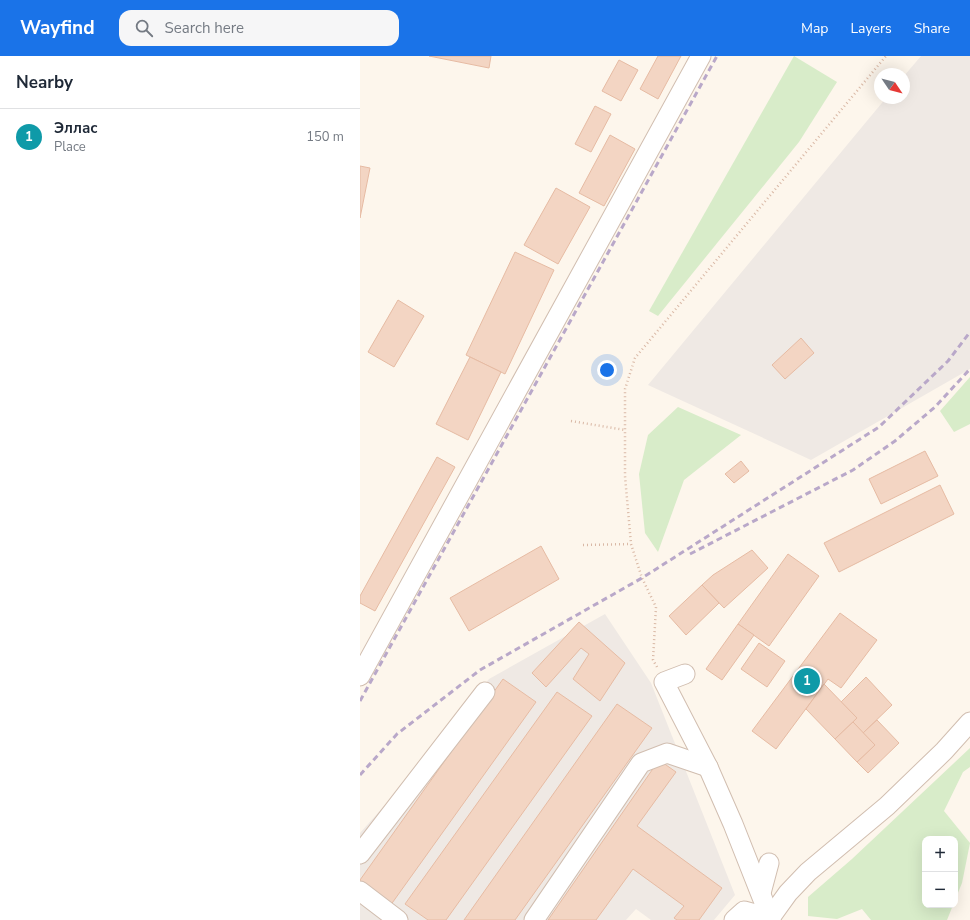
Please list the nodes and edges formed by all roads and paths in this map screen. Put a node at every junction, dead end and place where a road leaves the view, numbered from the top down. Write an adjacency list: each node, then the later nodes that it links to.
1 (701, 56): 8 (street)
2 (886, 56): 4 (path)
3 (571, 421): 4 (path)
4 (625, 430): 6 (path)
5 (583, 544): 6 (path)
6 (631, 544): 9 (path)
7 (684, 674): 9 (street)
8 (360, 676)
9 (664, 682): 12 (street)
10 (485, 692): 13 (street)
11 (970, 722): 18 (street)
12 (708, 767): 16 (street); 20 (street)
13 (360, 854)
14 (769, 863): 16 (street)
15 (360, 891): 17 (street)
16 (761, 893): 18 (street)
17 (377, 914): 19 (street)
18 (771, 919): 21 (street)
19 (398, 920)
20 (534, 920)
21 (734, 920)

